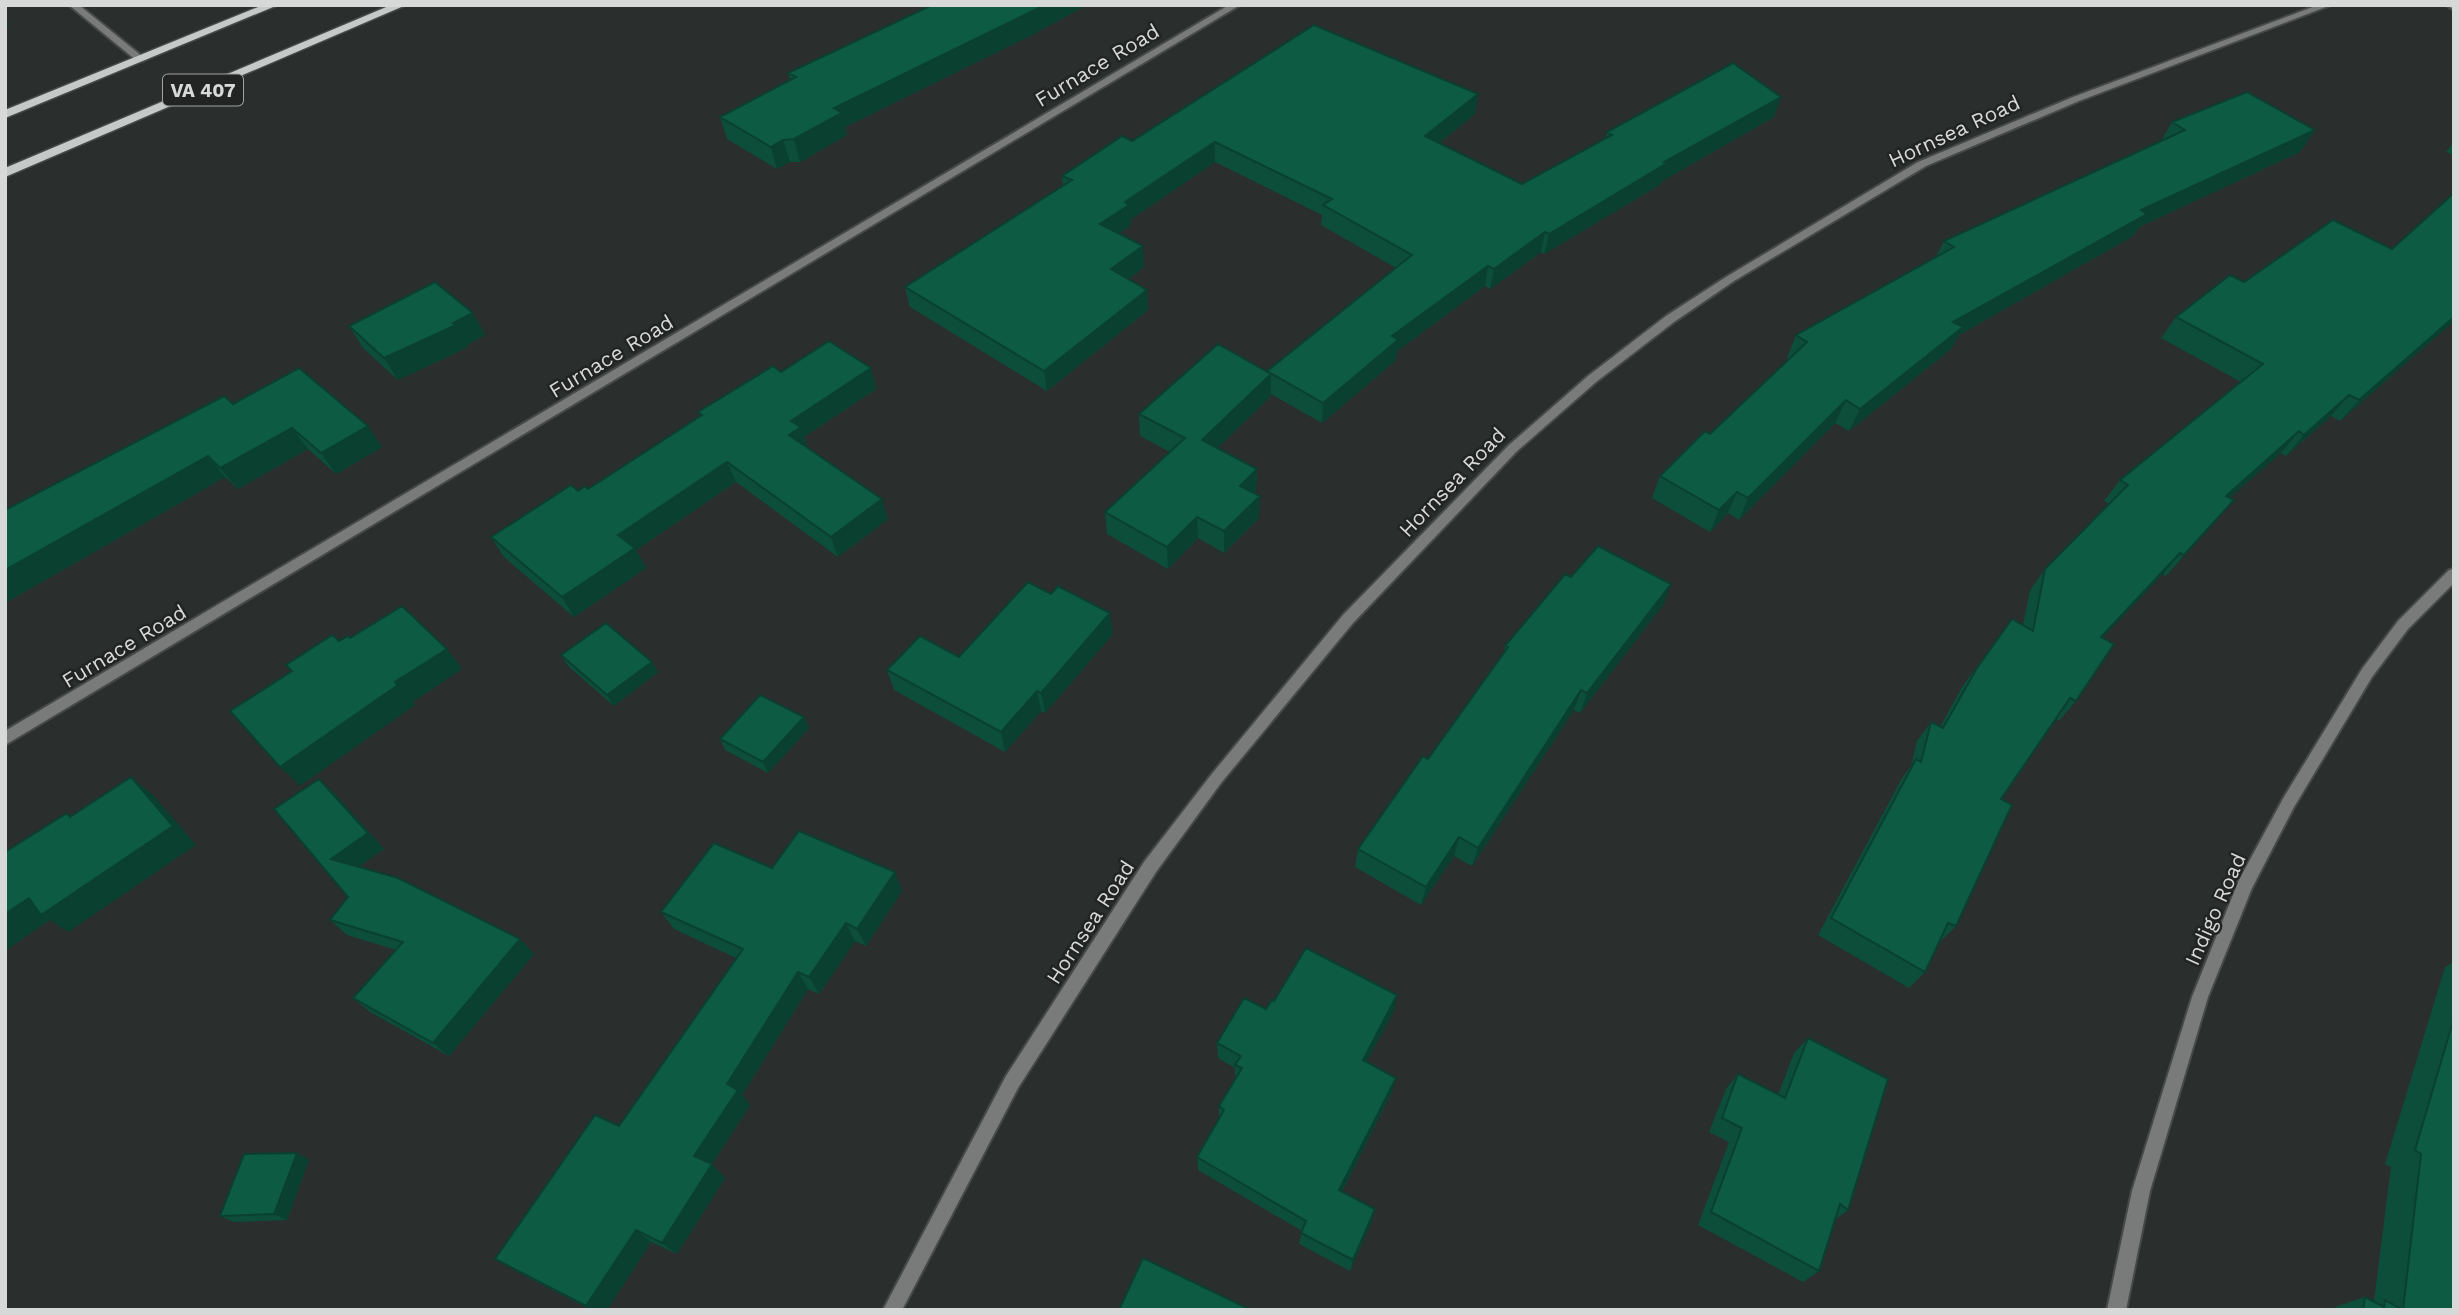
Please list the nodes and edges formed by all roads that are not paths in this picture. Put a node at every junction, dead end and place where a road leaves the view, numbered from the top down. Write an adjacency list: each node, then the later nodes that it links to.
1 (73, 5): 6 (street)
2 (273, 5): 6 (main road, VA 407)
3 (401, 5): 8 (main road, VA 407)
4 (1236, 5): 10 (street, Furnace Road)
5 (2327, 5): 11 (street, Hornsea Road)
6 (140, 58): 7 (main road, VA 407)
7 (5, 114)
8 (5, 173)
9 (2454, 574): 12 (street, Indigo Road)
10 (5, 739)
11 (892, 1310)
12 (2116, 1310)

